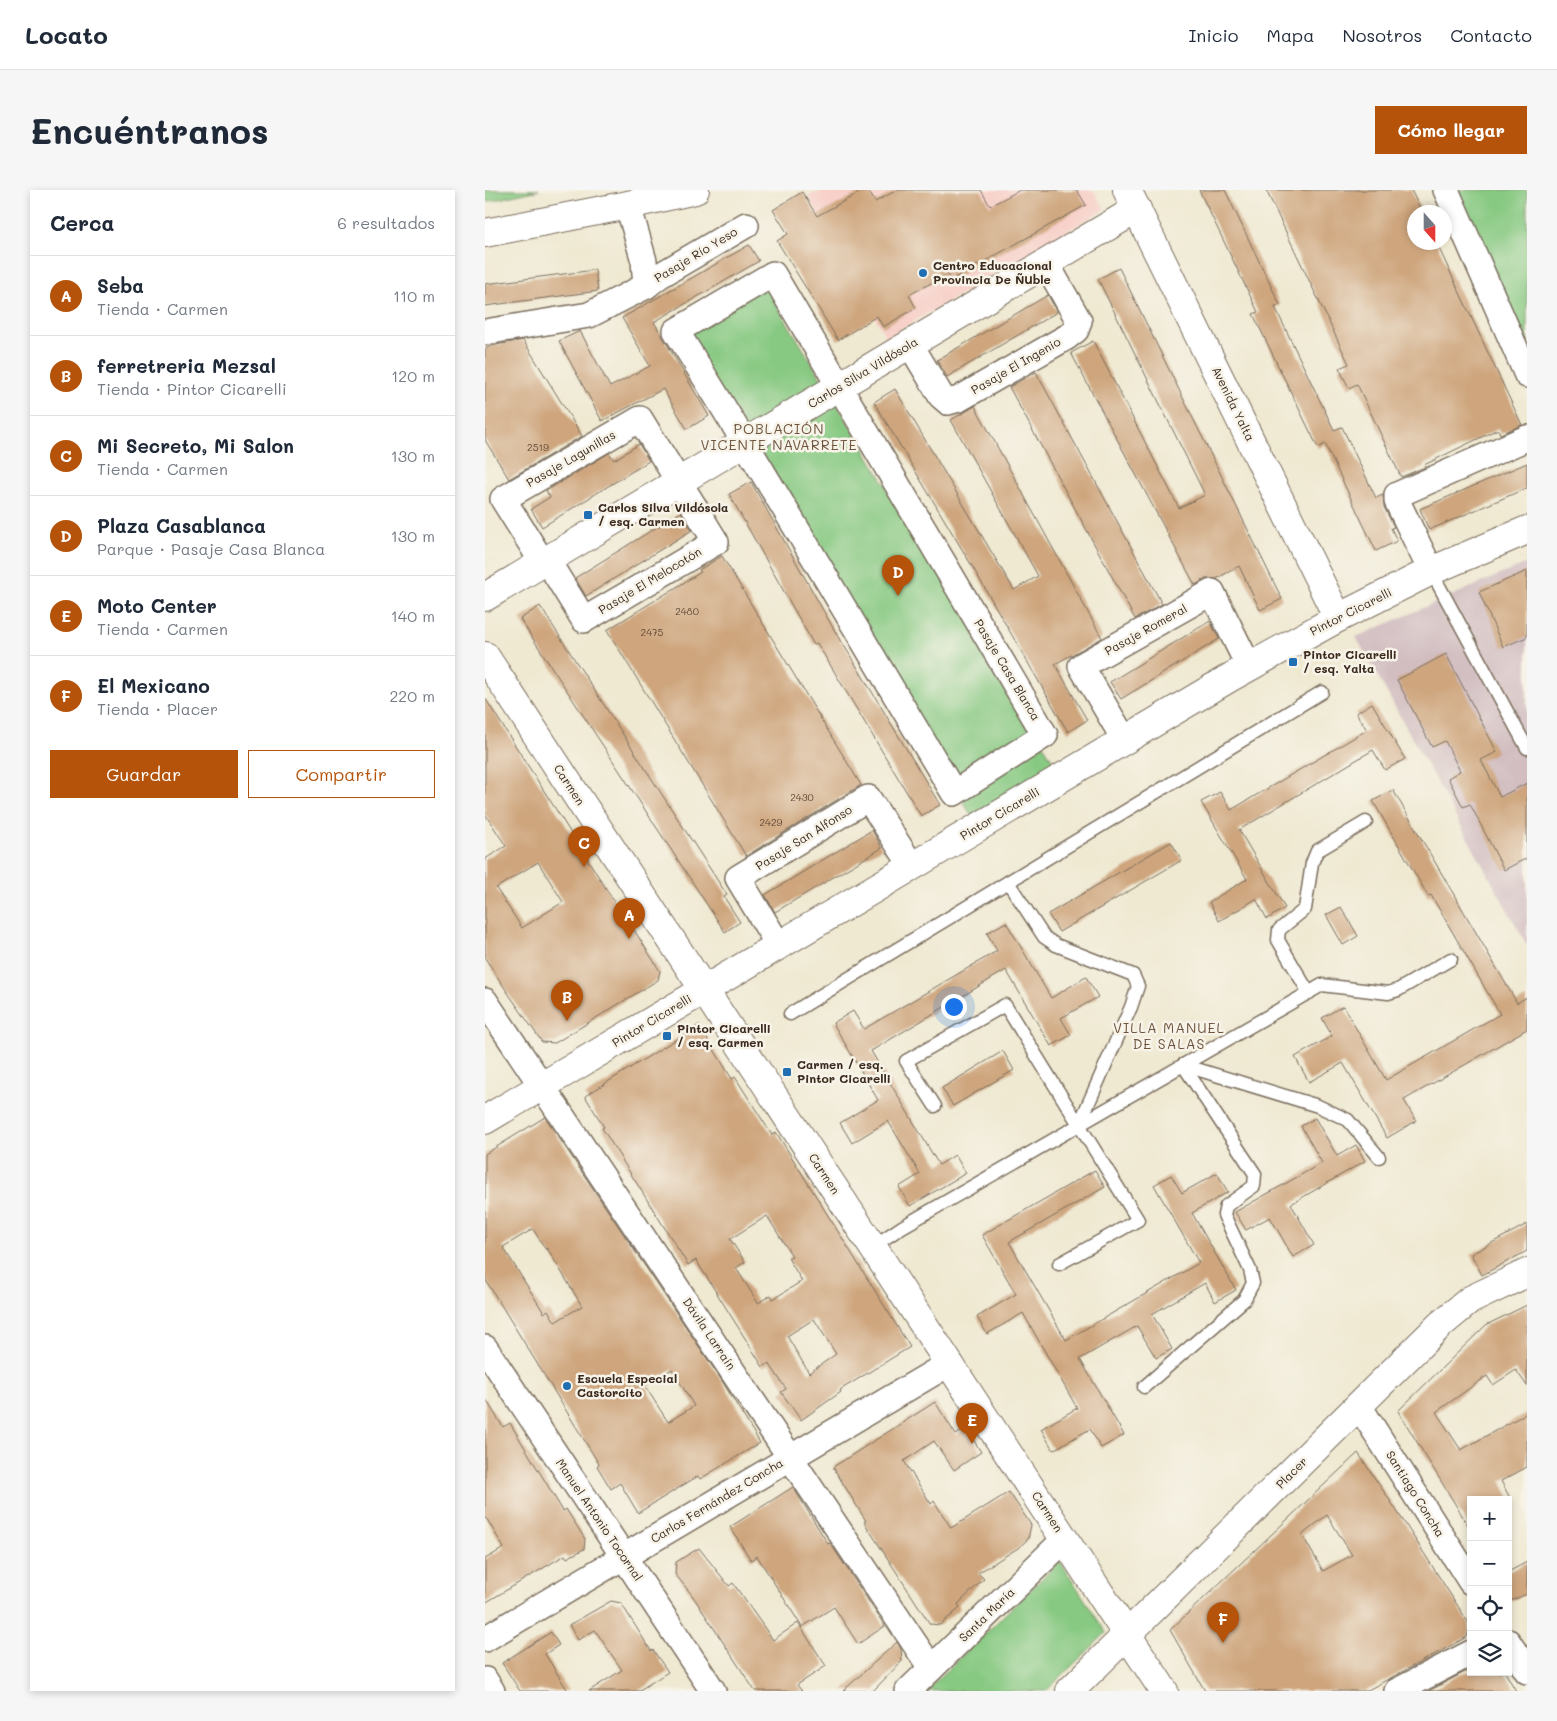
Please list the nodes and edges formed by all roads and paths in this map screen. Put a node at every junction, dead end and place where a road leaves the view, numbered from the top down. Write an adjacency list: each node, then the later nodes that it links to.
1 (695, 190): 4 (street)
2 (1446, 190): 11 (street)
3 (1132, 200): 7 (street, Carlos Silva Vildósola); 20 (street, Avenida Yalta)
4 (628, 205): 6 (street); 8 (street, Pasaje Río Yeso)
5 (745, 225): 8 (street, Pasaje Río Yeso)
6 (485, 233)
7 (1046, 263): 10 (street, Carlos Silva Vildósola); 10 (street, Pasaje El Ingenio)
8 (646, 286): 9 (street, Pasaje Río Yeso)
9 (485, 332)
10 (910, 344): 12 (street, Carlos Silva Vildósola)
11 (1527, 375)
12 (839, 386): 14 (street, Carlos Silva Vildósola); 14 (street, Pasaje Casa Blanca); 14 (street, Pasaje Casa Blanca)
13 (1527, 438): 18 (street)
14 (746, 442): 15 (street, Carlos Silva Vildósola)
15 (679, 482): 17 (street, Carlos Silva Vildósola); 17 (street, Pasaje El Melocotón); 17 (street, Pasaje Lagunillas)
16 (1527, 530): 18 (street, Pintor Cicarelli)
17 (545, 561): 19 (street, Carlos Silva Vildósola)
18 (1431, 571): 20 (street, Pintor Cicarelli); 25 (lane)
19 (485, 597)
20 (1338, 618): 22 (street, Pintor Cicarelli)
21 (485, 656): 31 (street, Carmen)
22 (1249, 667): 24 (street, Pintor Cicarelli); 24 (street, Pasaje Romeral)
23 (1322, 692): 28 (lane)
24 (1124, 739): 27 (street, Pintor Cicarelli)
25 (1527, 748)
26 (1366, 822): 32 (lane)
27 (912, 866): 29 (street, Pintor Cicarelli); 29 (street, Pasaje San Alfonso)
28 (1009, 882): 34 (lane); 39 (lane)
29 (779, 946): 31 (street, Pintor Cicarelli)
30 (1451, 959): 32 (lane)
31 (703, 991): 36 (street, Pintor Cicarelli); 41 (street, Carmen)
32 (1309, 993): 35 (lane)
33 (485, 1001): 36 (street, Dávila Larraín)
34 (790, 1014)
35 (1183, 1065): 39 (lane); 40 (lane); 46 (lane)
36 (543, 1086): 38 (street, Pintor Cicarelli); 48 (street, Dávila Larraín)
37 (935, 1106): 39 (lane)
38 (485, 1120)
39 (1079, 1125): 41 (lane); 42 (lane)
40 (1379, 1157)
41 (872, 1247): 45 (street, Carmen)
42 (1059, 1264)
43 (1527, 1272): 47 (street, Placer)
44 (485, 1348): 50 (street, Manuel Antonio Tocornal)
45 (950, 1363): 48 (street, Carlos Fernández Concha); 49 (street, Carmen)
46 (1143, 1387)
47 (1359, 1406): 51 (street, Santiago Concha); 52 (street, Placer)
48 (791, 1457): 50 (street, Carlos Fernández Concha); 56 (street, Dávila Larraín)
49 (1065, 1539): 52 (street, Carmen); 56 (street, Santa María)
50 (623, 1556): 53 (street, Carlos Fernández Concha); 60 (street, Manuel Antonio Tocornal)
51 (1467, 1576)
52 (1127, 1635): 62 (street, Placer); 63 (street, Carmen)
53 (485, 1639)
54 (1512, 1648): 57 (street)
55 (1467, 1655): 64 (street)
56 (931, 1668): 61 (street, Santa María)
57 (1527, 1671)
58 (485, 1680): 59 (street)
59 (492, 1691)
60 (713, 1691)
61 (908, 1691)
62 (1070, 1691)
63 (1164, 1691)
64 (1397, 1691)

